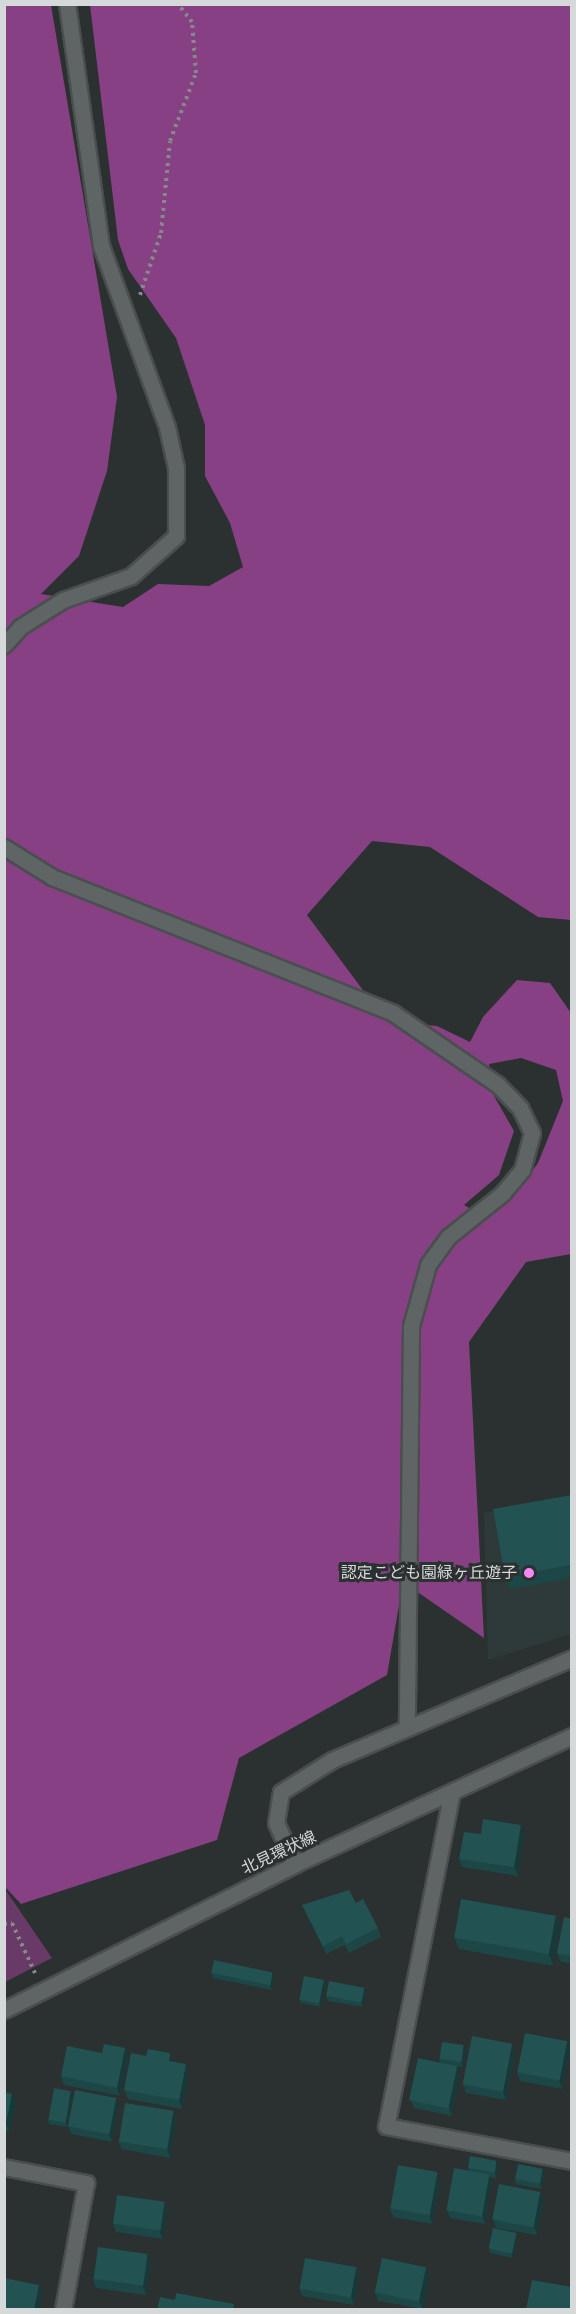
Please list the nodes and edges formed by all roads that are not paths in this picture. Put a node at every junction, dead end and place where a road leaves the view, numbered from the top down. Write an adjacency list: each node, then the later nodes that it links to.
1 (67, 4): 2 (street)
2 (4, 645)
3 (4, 847): 5 (street)
4 (572, 1658): 5 (street)
5 (407, 1725): 8 (street)
6 (572, 1736): 7 (street, 北見環状線)
7 (451, 1796): 8 (street, 北見環状線); 10 (street)
8 (295, 1864): 9 (street, 北見環状線)
9 (4, 2010)
10 (572, 2161)
11 (4, 2168): 12 (street)
12 (63, 2310)

